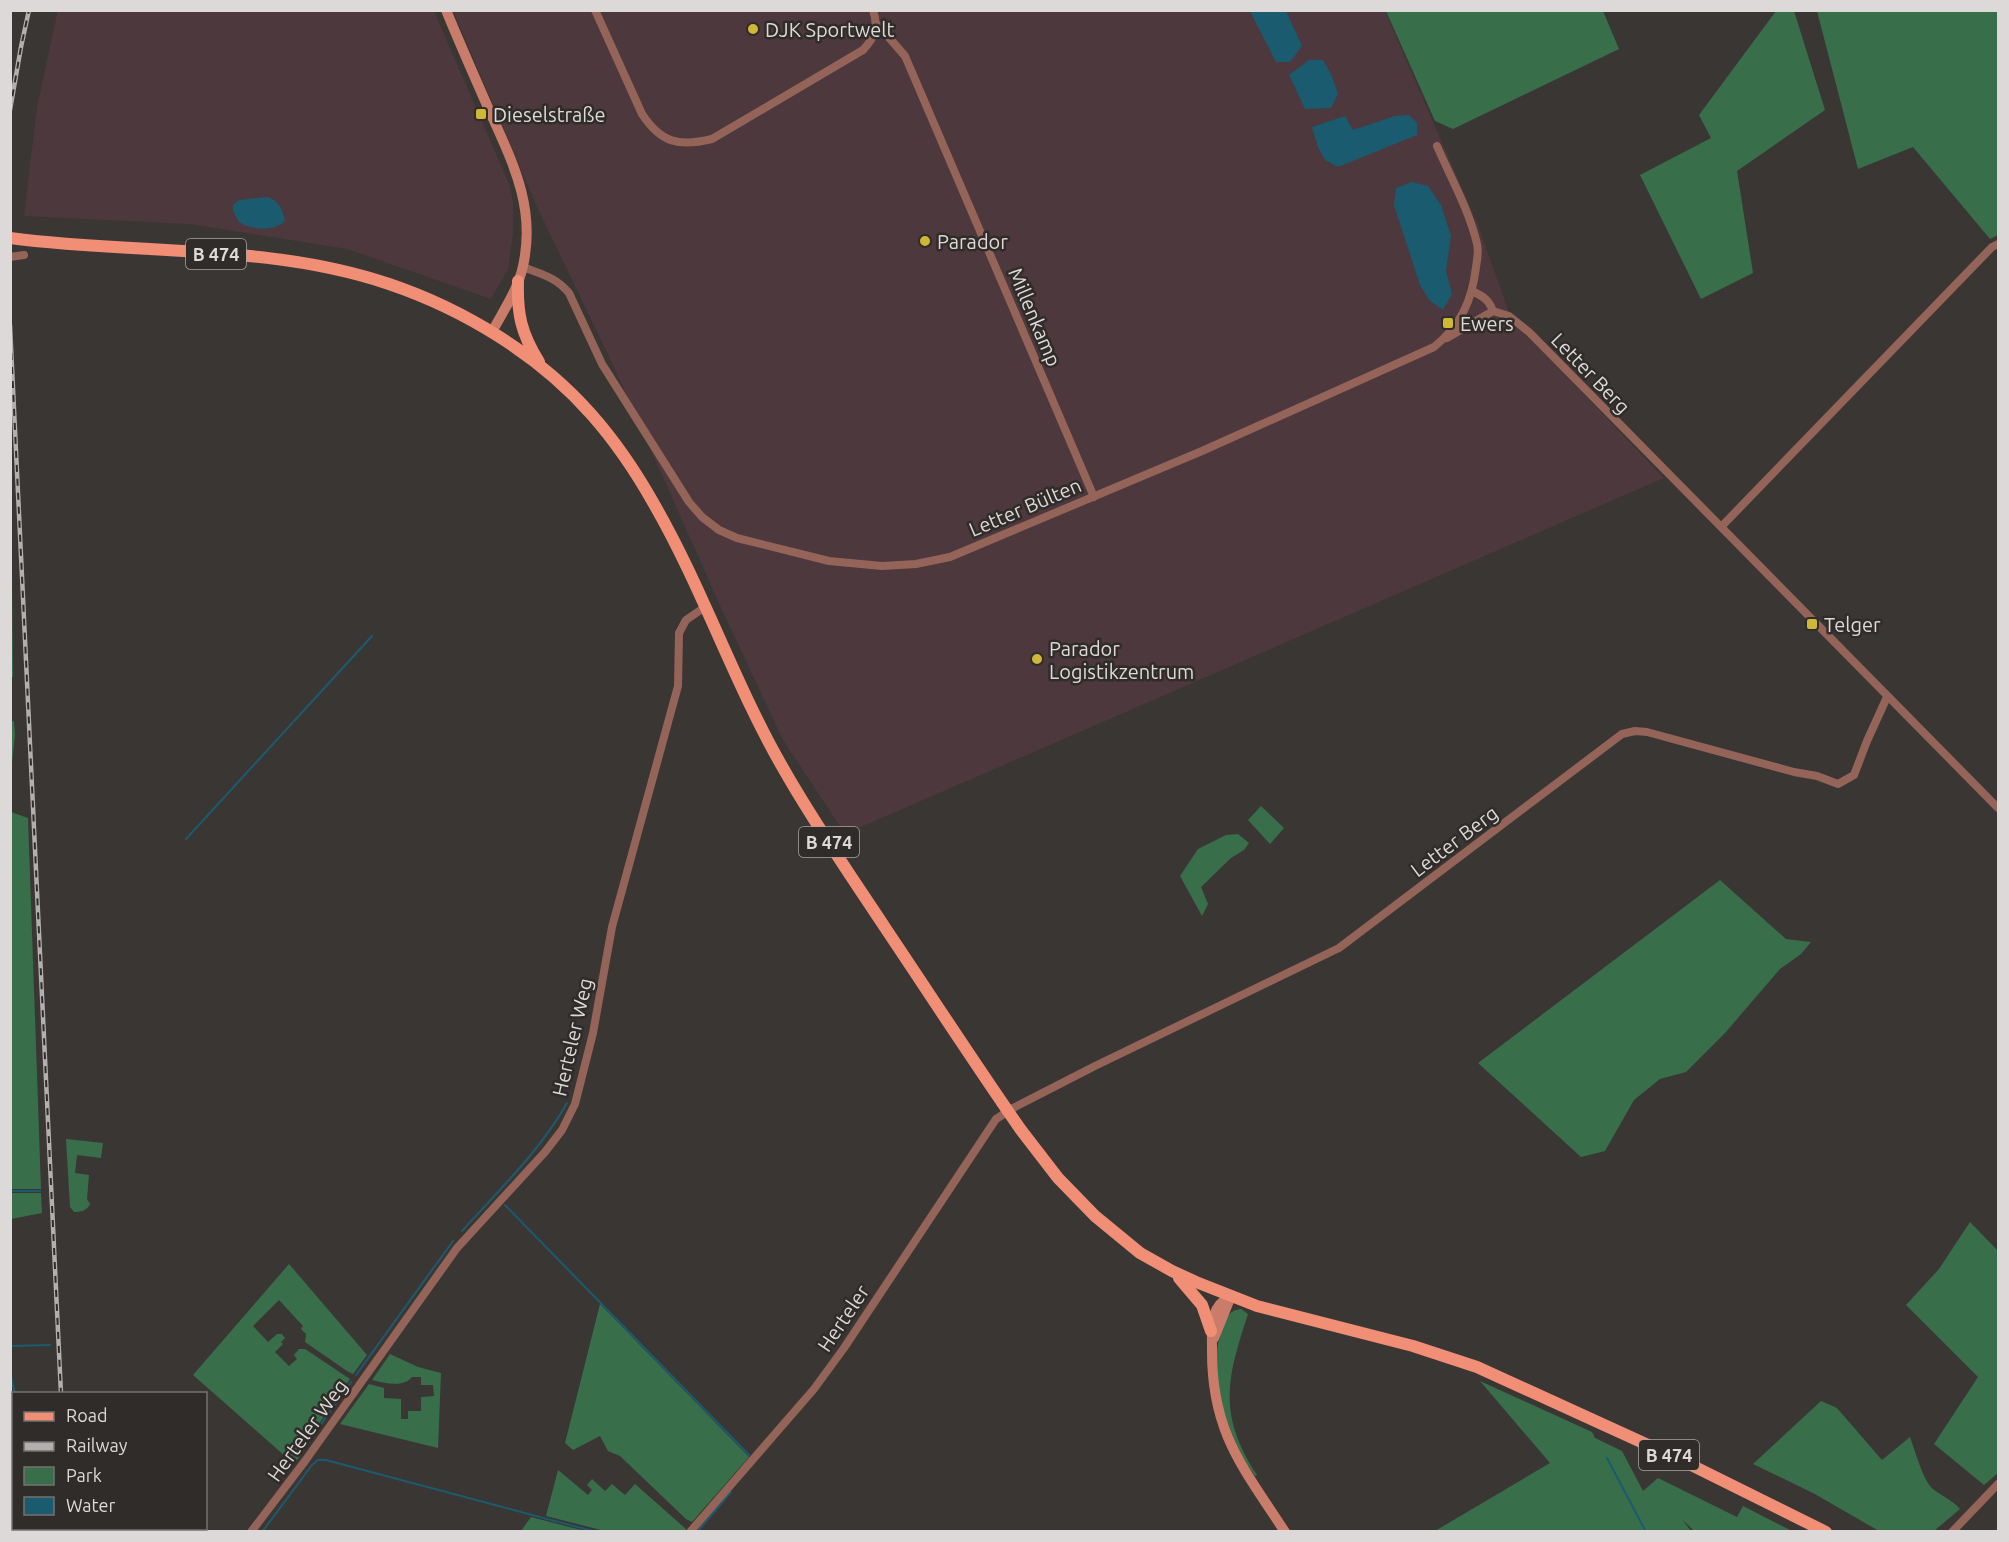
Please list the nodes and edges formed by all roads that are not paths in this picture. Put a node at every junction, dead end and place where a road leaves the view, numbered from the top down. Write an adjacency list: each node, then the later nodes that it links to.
1 (446, 10): 10 (street)
2 (595, 10): 4 (street)
3 (873, 10): 4 (street)
4 (878, 24): 17 (street, Millenkamp)
5 (1437, 146): 12 (street, Letter Bülten)
6 (10, 238): 14 (main road, B 474)
7 (1998, 244): 18 (street)
8 (24, 255): 9 (street)
9 (10, 257)
10 (523, 267): 11 (street); 17 (street, Letter Bülten)
11 (518, 281): 14 (street); 16 (main road)
12 (1472, 291): 13 (street); 15 (street, Letter Bülten)
13 (1493, 311): 15 (street); 18 (street, Letter Berg)
14 (492, 332): 16 (main road, B 474)
15 (1441, 342): 17 (street, Letter Bülten)
16 (542, 368): 19 (main road, B 474)
17 (1094, 497)
18 (1721, 527): 20 (street, Letter Berg)
19 (705, 608): 22 (main road, B 474); 28 (street, Herteler Weg)
20 (1887, 697): 21 (street, Letter Berg); 22 (street, Letter Berg)
21 (1998, 808)
22 (1008, 1112): 23 (main road, B 474); 29 (street, Herteler)
23 (1172, 1271): 24 (main road, B 474); 25 (main road)
24 (1231, 1296): 25 (street); 26 (street); 31 (main road, B 474)
25 (1211, 1331): 26 (street)
26 (1212, 1347): 30 (street)
27 (1998, 1484): 32 (street)
28 (251, 1532)
29 (690, 1532)
30 (1285, 1532)
31 (1826, 1532)
32 (1952, 1532)

